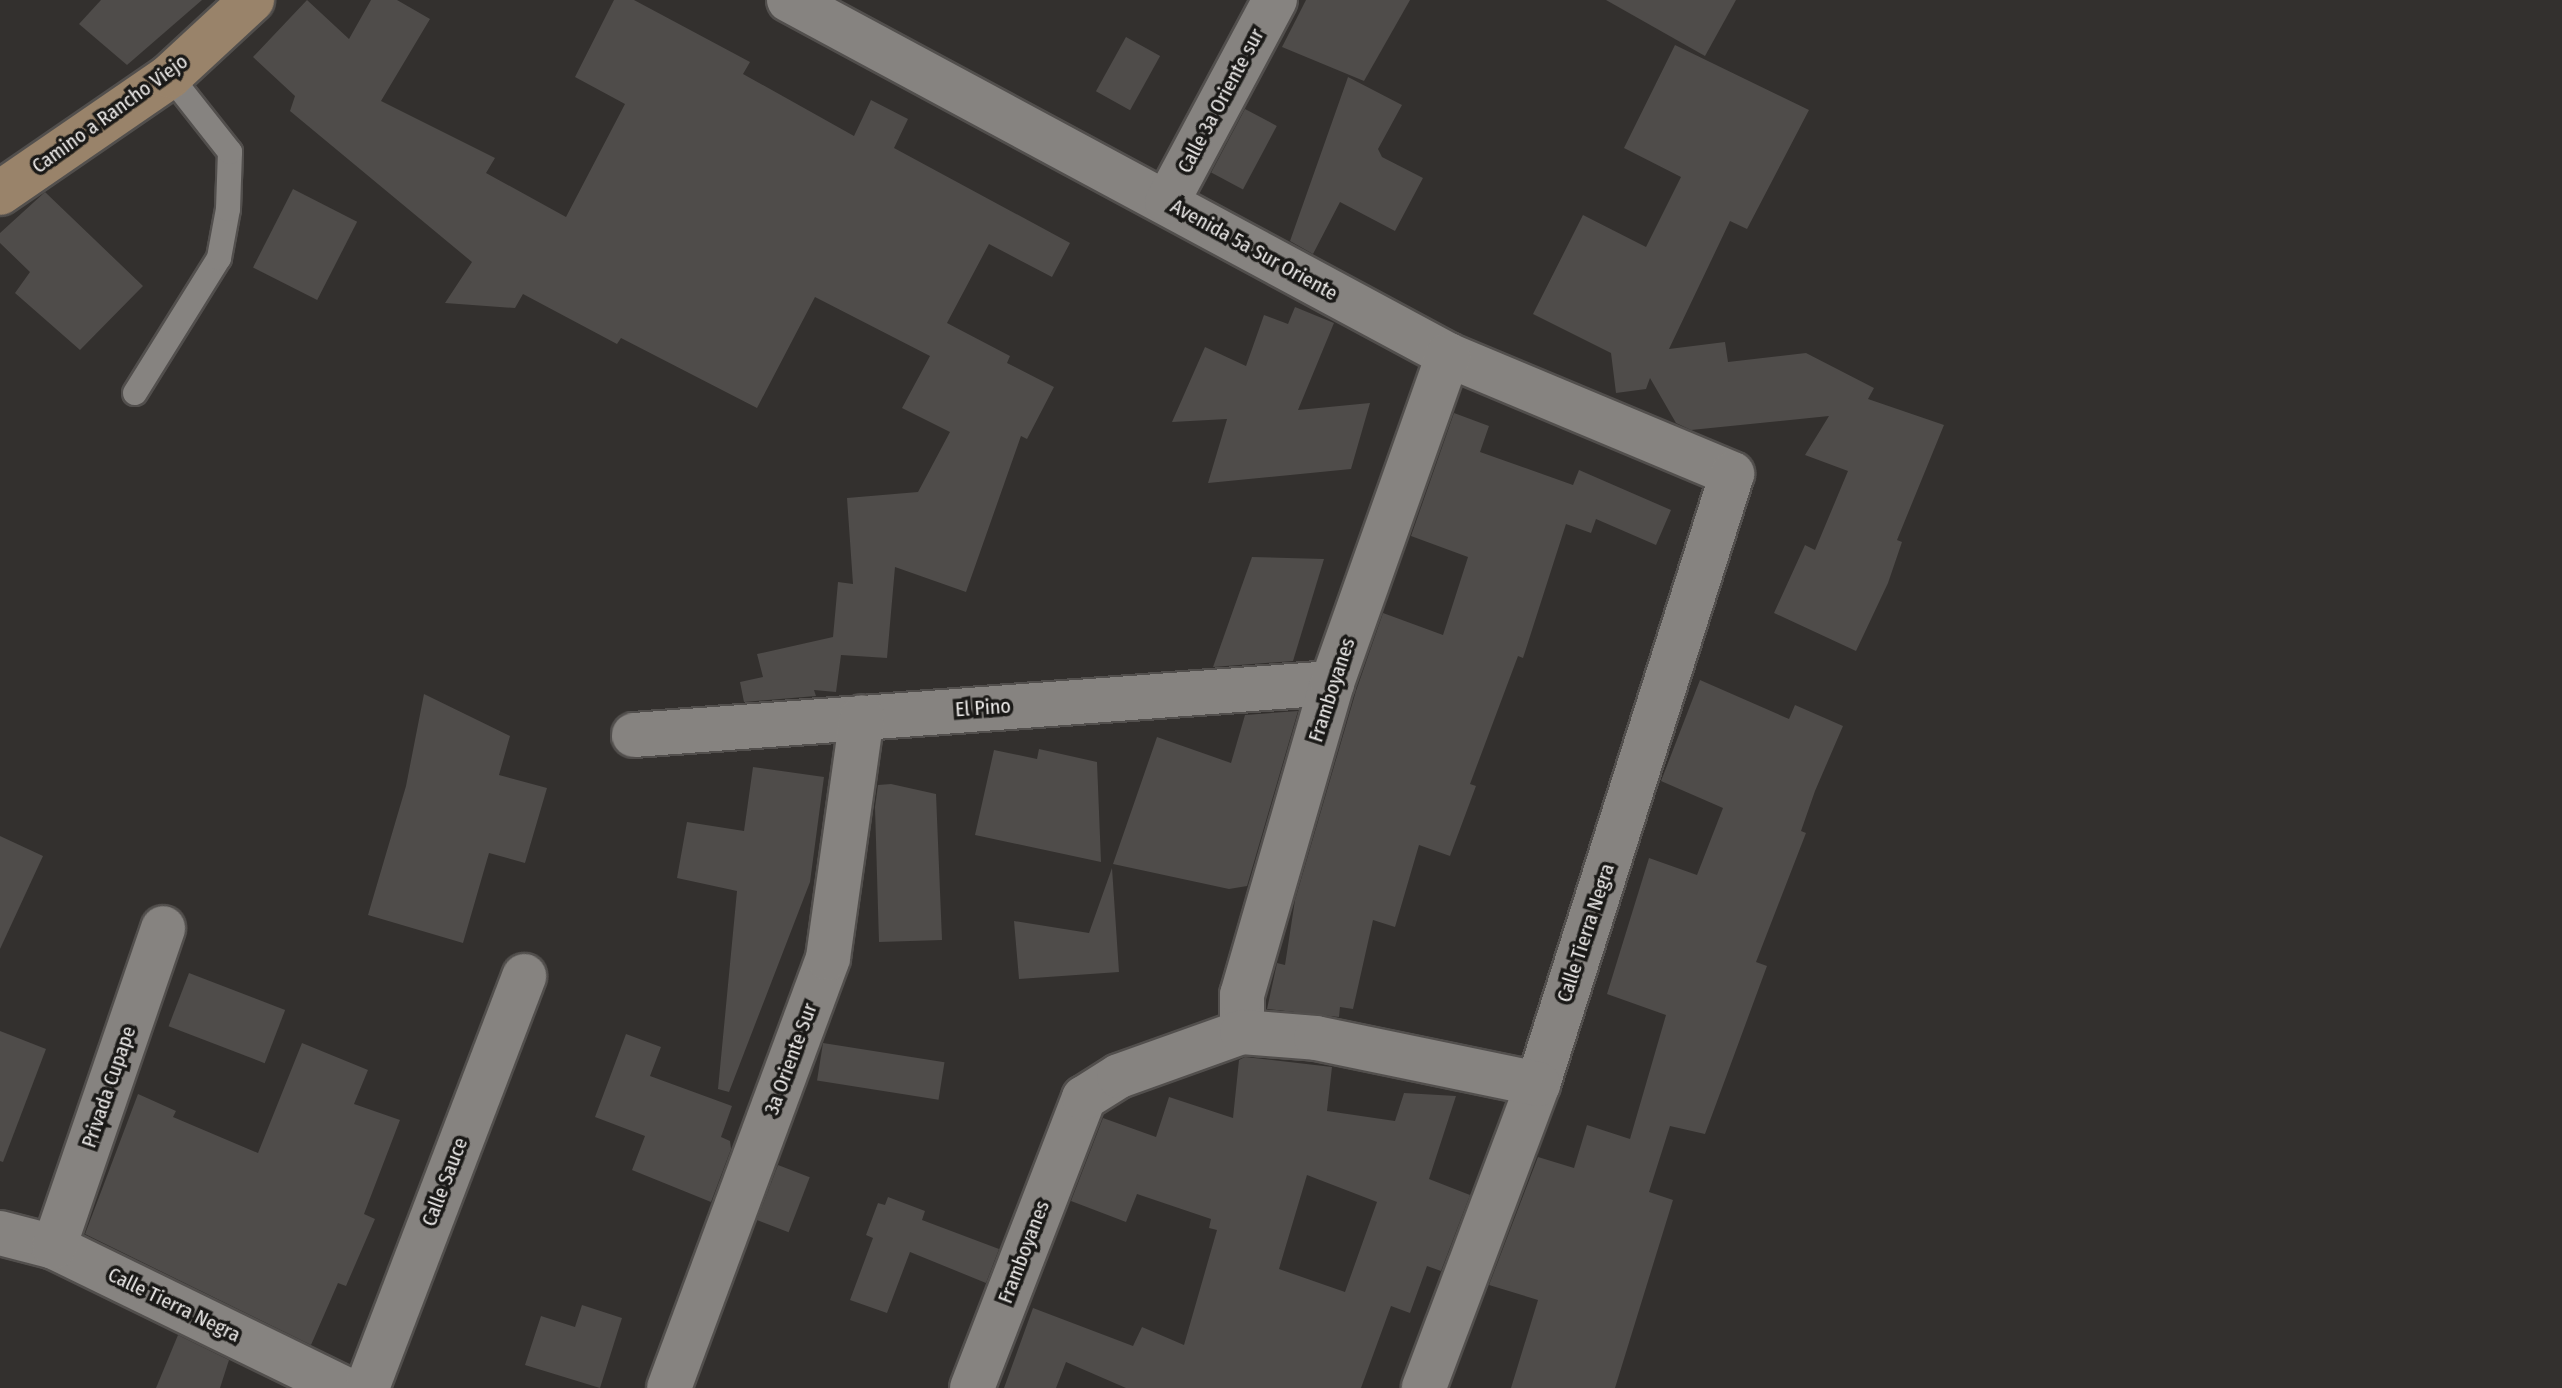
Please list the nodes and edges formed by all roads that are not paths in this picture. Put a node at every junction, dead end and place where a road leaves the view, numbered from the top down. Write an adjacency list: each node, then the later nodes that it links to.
1 (252, 0): 4 (street, Camino a Rancho Viejo)
2 (789, 0): 6 (street, Avenida 5a Sur Oriente)
3 (1275, 0): 6 (street, Calle 3a Oriente sur)
4 (170, 76): 5 (street, Camino a Rancho Viejo); 8 (lane)
5 (0, 193)
6 (1167, 202): 7 (street, Avenida 5a Sur Oriente)
7 (1448, 355): 9 (street, Avenida 5a Sur Oriente); 10 (street, Framboyanes)
8 (135, 393)
9 (1732, 474): 16 (street, Calle Tierra Negra)
10 (1332, 683): 11 (street, El Pino); 15 (street, Framboyanes)
11 (862, 717): 12 (street, El Pino); 21 (street, 3a Oriente Sur)
12 (634, 735)
13 (163, 928): 18 (street, Privada Cupape)
14 (524, 976): 20 (street, Calle Sauce)
15 (1242, 1032): 16 (street, Framboyanes); 22 (street, Framboyanes)
16 (1538, 1084): 23 (street, Calle Tierra Negra)
17 (0, 1233): 18 (street, Calle Tierra Negra)
18 (54, 1247): 19 (street, Calle Tierra Negra)
19 (343, 1388)
20 (367, 1388)
21 (669, 1388)
22 (972, 1388)
23 (1424, 1388)

